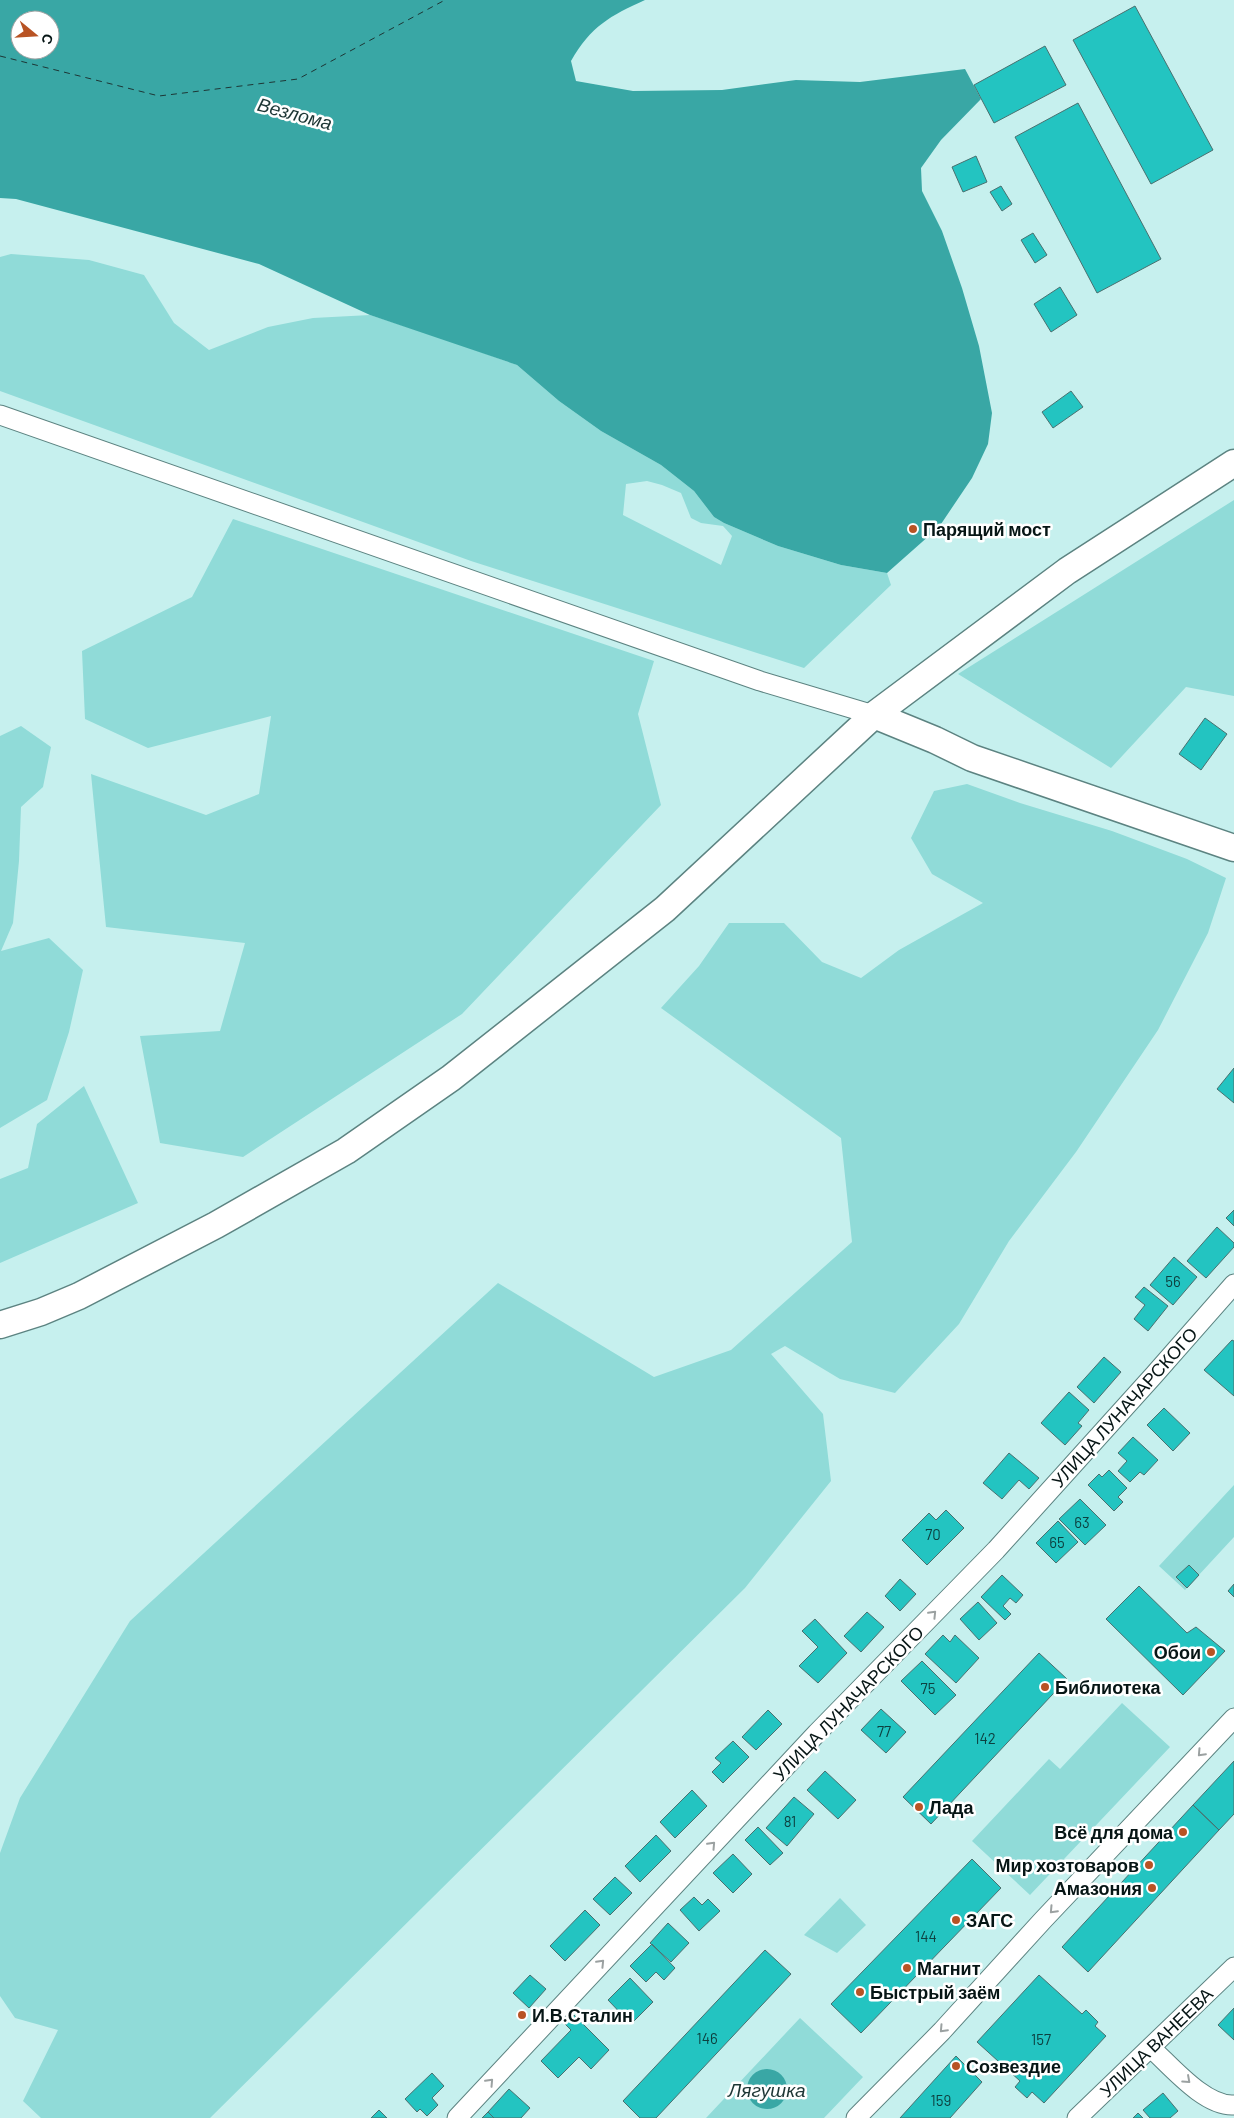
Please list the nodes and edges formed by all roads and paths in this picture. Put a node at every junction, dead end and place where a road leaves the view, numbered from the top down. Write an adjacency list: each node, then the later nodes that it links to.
1 (0, 415): 3 (street)
2 (1234, 463): 3 (main road)
3 (874, 715): 4 (main road); 6 (main road)
4 (1234, 848)
5 (1234, 1284): 11 (street, УЛИЦА ЛУНАЧАРСКОГО, one-way to 5)
6 (0, 1325)
7 (1234, 1718): 12 (street, one-way to 12)
8 (1234, 1967): 9 (street, УЛИЦА ВАНЕЕВА)
9 (1151, 2048): 10 (street, one-way to 10); 13 (street, УЛИЦА ВАНЕЕВА)
10 (1231, 2105)
11 (457, 2118)
12 (856, 2118)
13 (1077, 2118)

